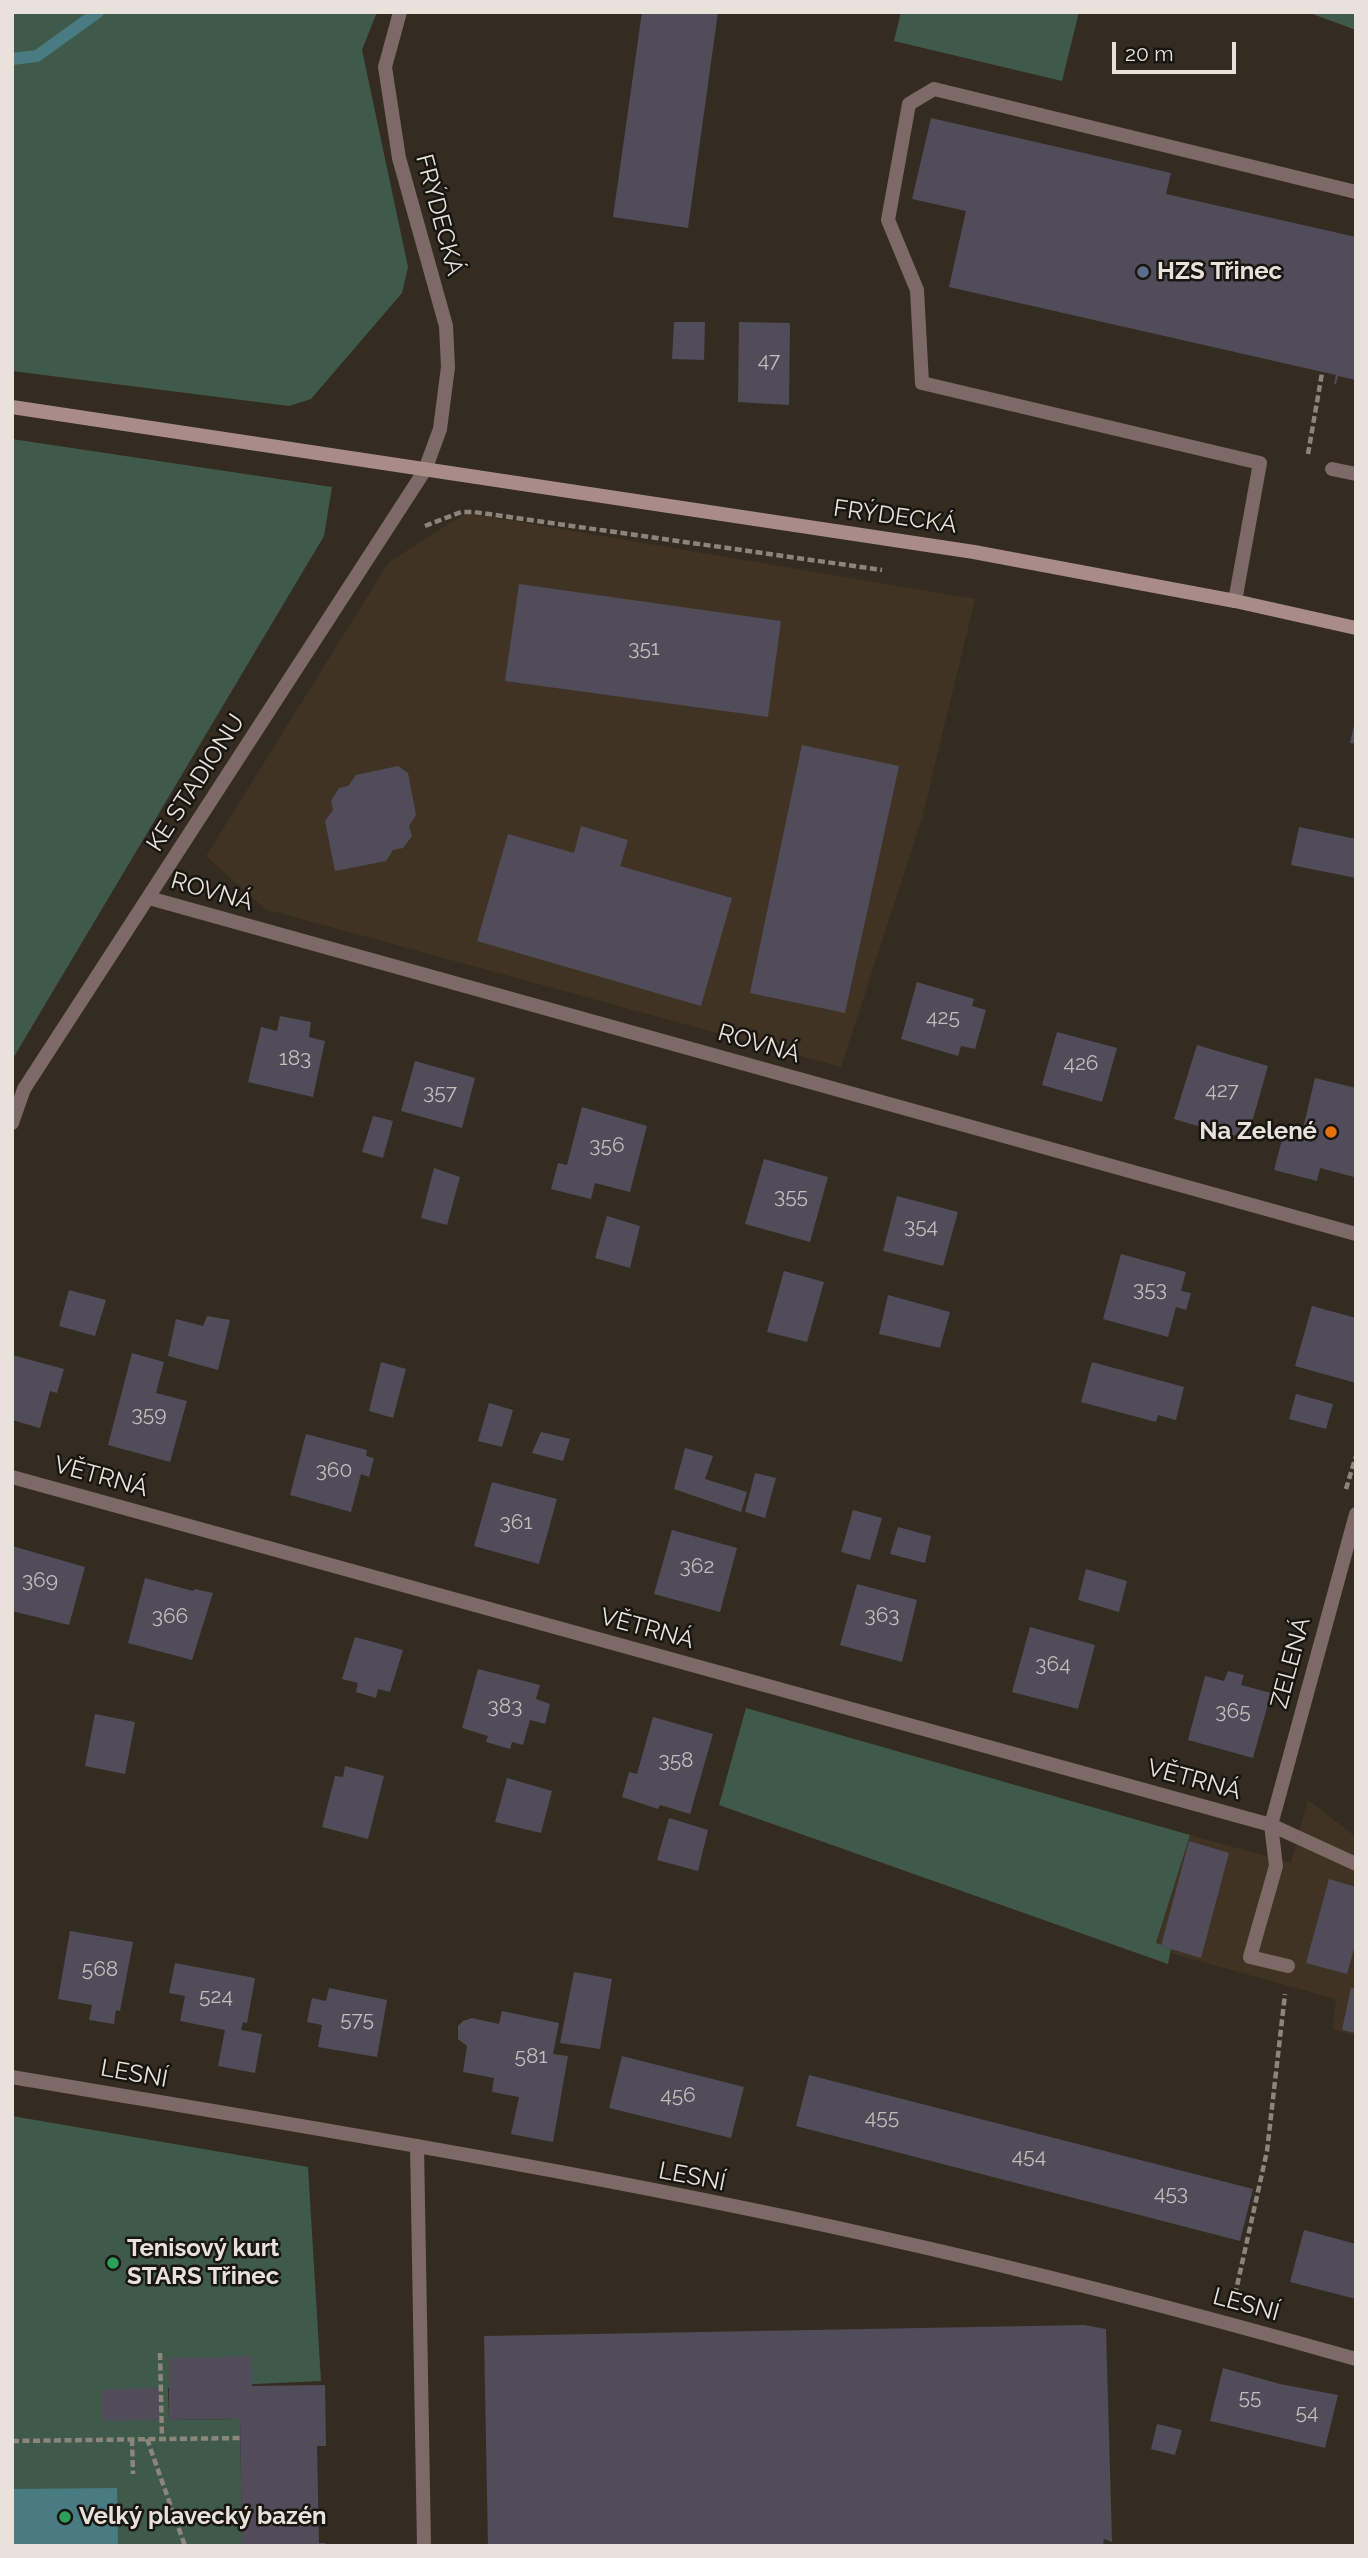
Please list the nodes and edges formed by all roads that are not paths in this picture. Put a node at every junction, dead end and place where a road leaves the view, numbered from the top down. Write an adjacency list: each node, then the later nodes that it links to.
1 (400, 12): 5 (street, FRÝDECKÁ)
2 (1356, 192): 7 (street)
3 (12, 407): 5 (main road, FRÝDECKÁ)
4 (1332, 469): 6 (street)
5 (425, 470): 7 (main road, FRÝDECKÁ); 9 (street, KE STADIONU)
6 (1356, 474)
7 (1235, 601): 8 (main road, FRÝDECKÁ)
8 (1356, 628)
9 (149, 898): 10 (street, KE STADIONU); 11 (street, ROVNÁ)
10 (12, 1123)
11 (1356, 1234)
12 (12, 1476): 14 (street, VĚTRNÁ)
13 (1356, 1514): 14 (street, ZELENÁ)
14 (1271, 1825): 15 (street, VĚTRNÁ); 16 (street)
15 (1356, 1864)
16 (1288, 1966)
17 (12, 2077): 18 (street, LESNÍ)
18 (417, 2146): 19 (street, LESNÍ); 20 (street)
19 (1356, 2359)
20 (424, 2546)

